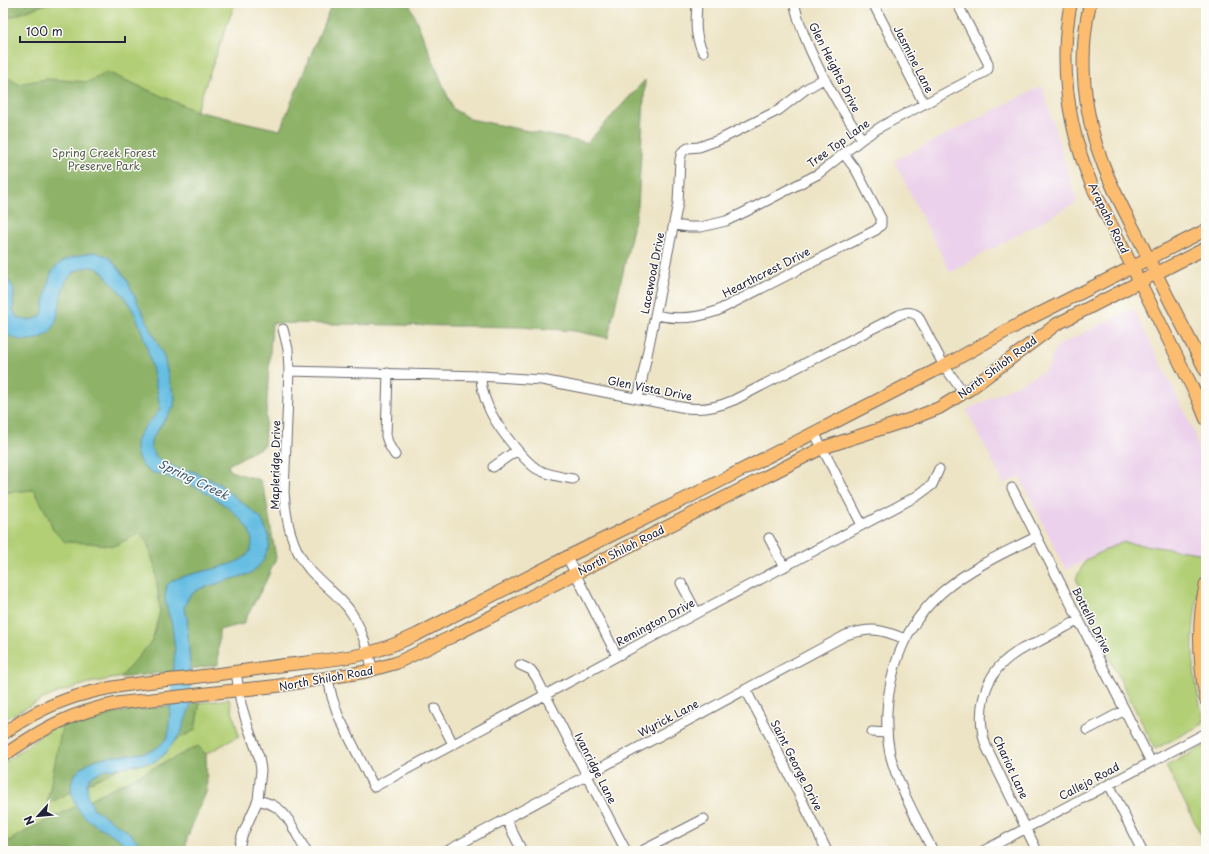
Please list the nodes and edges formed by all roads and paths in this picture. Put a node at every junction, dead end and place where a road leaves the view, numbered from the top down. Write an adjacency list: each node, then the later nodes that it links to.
1 (697, 3): 7 (street)
2 (794, 3): 8 (street, Glen Heights Drive)
3 (873, 3): 11 (street, Jasmine Lane)
4 (958, 3): 11 (street, Tree Top Lane)
5 (1071, 3): 10 (main road, Arapaho Road)
6 (1090, 3): 9 (main road, Arapaho Road)
7 (703, 52)
8 (825, 78): 12 (street, Glen Heights Drive); 14 (street, Lacewood Drive)
9 (1086, 100): 10 (main road); 17 (main road, Arapaho Road)
10 (1068, 102): 18 (main road, Arapaho Road)
11 (924, 104): 12 (street, Tree Top Lane)
12 (862, 139): 13 (street, Tree Top Lane)
13 (844, 154): 14 (street, Tree Top Lane); 22 (street, Hearthcrest Drive)
14 (674, 225): 22 (street, Lacewood Drive)
15 (1206, 230): 17 (main road, North Shiloh Road)
16 (1206, 248): 19 (main road, North Shiloh Road)
17 (1149, 259): 18 (main road, North Shiloh Road); 19 (main road, Arapaho Road)
18 (1132, 267): 20 (main road, Arapaho Road); 21 (main road, North Shiloh Road)
19 (1156, 274): 20 (main road, North Shiloh Road); 27 (main road, Arapaho Road)
20 (1140, 282): 24 (main road, North Shiloh Road); 32 (main road, Arapaho Road)
21 (1044, 312): 24 (main road); 25 (main road, North Shiloh Road)
22 (656, 315): 31 (street, Lacewood Drive)
23 (284, 329): 26 (street, Mapleridge Drive)
24 (1034, 340): 30 (main road, North Shiloh Road)
25 (944, 366): 30 (street, Glen Vista Drive); 31 (street, Glen Vista Drive); 33 (main road, North Shiloh Road)
26 (289, 371): 28 (street, Glen Vista Drive); 52 (street, Mapleridge Drive)
27 (1206, 371)
28 (388, 373): 29 (street, Glen Vista Drive); 36 (street)
29 (481, 376): 31 (street, Glen Vista Drive); 35 (street)
30 (964, 394): 34 (main road, North Shiloh Road)
31 (638, 399)
32 (1206, 419)
33 (814, 432): 34 (street); 44 (main road, North Shiloh Road)
34 (822, 448): 41 (street); 46 (main road, North Shiloh Road)
35 (517, 450): 37 (street); 39 (street)
36 (395, 455)
37 (493, 467)
38 (939, 470): 41 (street, Remington Drive)
39 (572, 479)
40 (1012, 488): 42 (street, Bottello Drive)
41 (862, 525): 45 (street, Remington Drive)
42 (1036, 536): 50 (street, Bottello Drive); 51 (street)
43 (769, 538): 45 (street)
44 (567, 557): 46 (street); 52 (main road, North Shiloh Road)
45 (784, 567): 49 (street, Remington Drive)
46 (575, 574): 53 (street); 55 (main road, North Shiloh Road)
47 (681, 583): 49 (street)
48 (1206, 584): 61 (main road)
49 (696, 613): 53 (street, Remington Drive)
50 (1079, 620): 63 (street, Bottello Drive); 77 (street, Chariot Lane)
51 (905, 639): 59 (street, Wyrick Lane); 66 (street)
52 (368, 653): 55 (street, Mapleridge Drive); 56 (main road, North Shiloh Road)
53 (617, 656): 60 (street, Remington Drive)
54 (520, 665): 60 (street, Ivanridge Lane)
55 (373, 670): 57 (main road, North Shiloh Road)
56 (236, 672): 58 (street); 67 (main road, North Shiloh Road)
57 (328, 679): 58 (main road, North Shiloh Road); 69 (street, Remington Drive)
58 (239, 690): 70 (main road, North Shiloh Road); 74 (street)
59 (744, 690): 72 (street, Wyrick Lane); 84 (street, Saint George Drive)
60 (546, 695): 69 (street, Remington Drive); 72 (street, Ivanridge Lane)
61 (1206, 700)
62 (435, 709): 69 (street)
63 (1125, 710): 64 (street); 71 (street, Bottello Drive)
64 (1087, 730)
65 (872, 732): 66 (street)
66 (887, 733): 85 (street)
67 (3, 734)
68 (1206, 734): 71 (street, Callejo Road)
69 (453, 744)
70 (3, 756)
71 (1151, 762): 73 (street, Callejo Road)
72 (587, 775): 75 (street, Wyrick Lane); 82 (street, Ivanridge Lane)
73 (1109, 784): 77 (street, Callejo Road); 88 (street)
74 (258, 800): 78 (street); 79 (street)
75 (506, 819): 80 (street, Wyrick Lane); 81 (street)
76 (704, 819): 83 (street)
77 (1026, 828): 86 (street, Callejo Road); 87 (street, Chariot Lane)
78 (238, 851)
79 (306, 851)
80 (447, 851)
81 (522, 851)
82 (626, 851)
83 (642, 851)
84 (827, 851)
85 (933, 851)
86 (983, 851)
87 (1037, 851)
88 (1142, 851)

